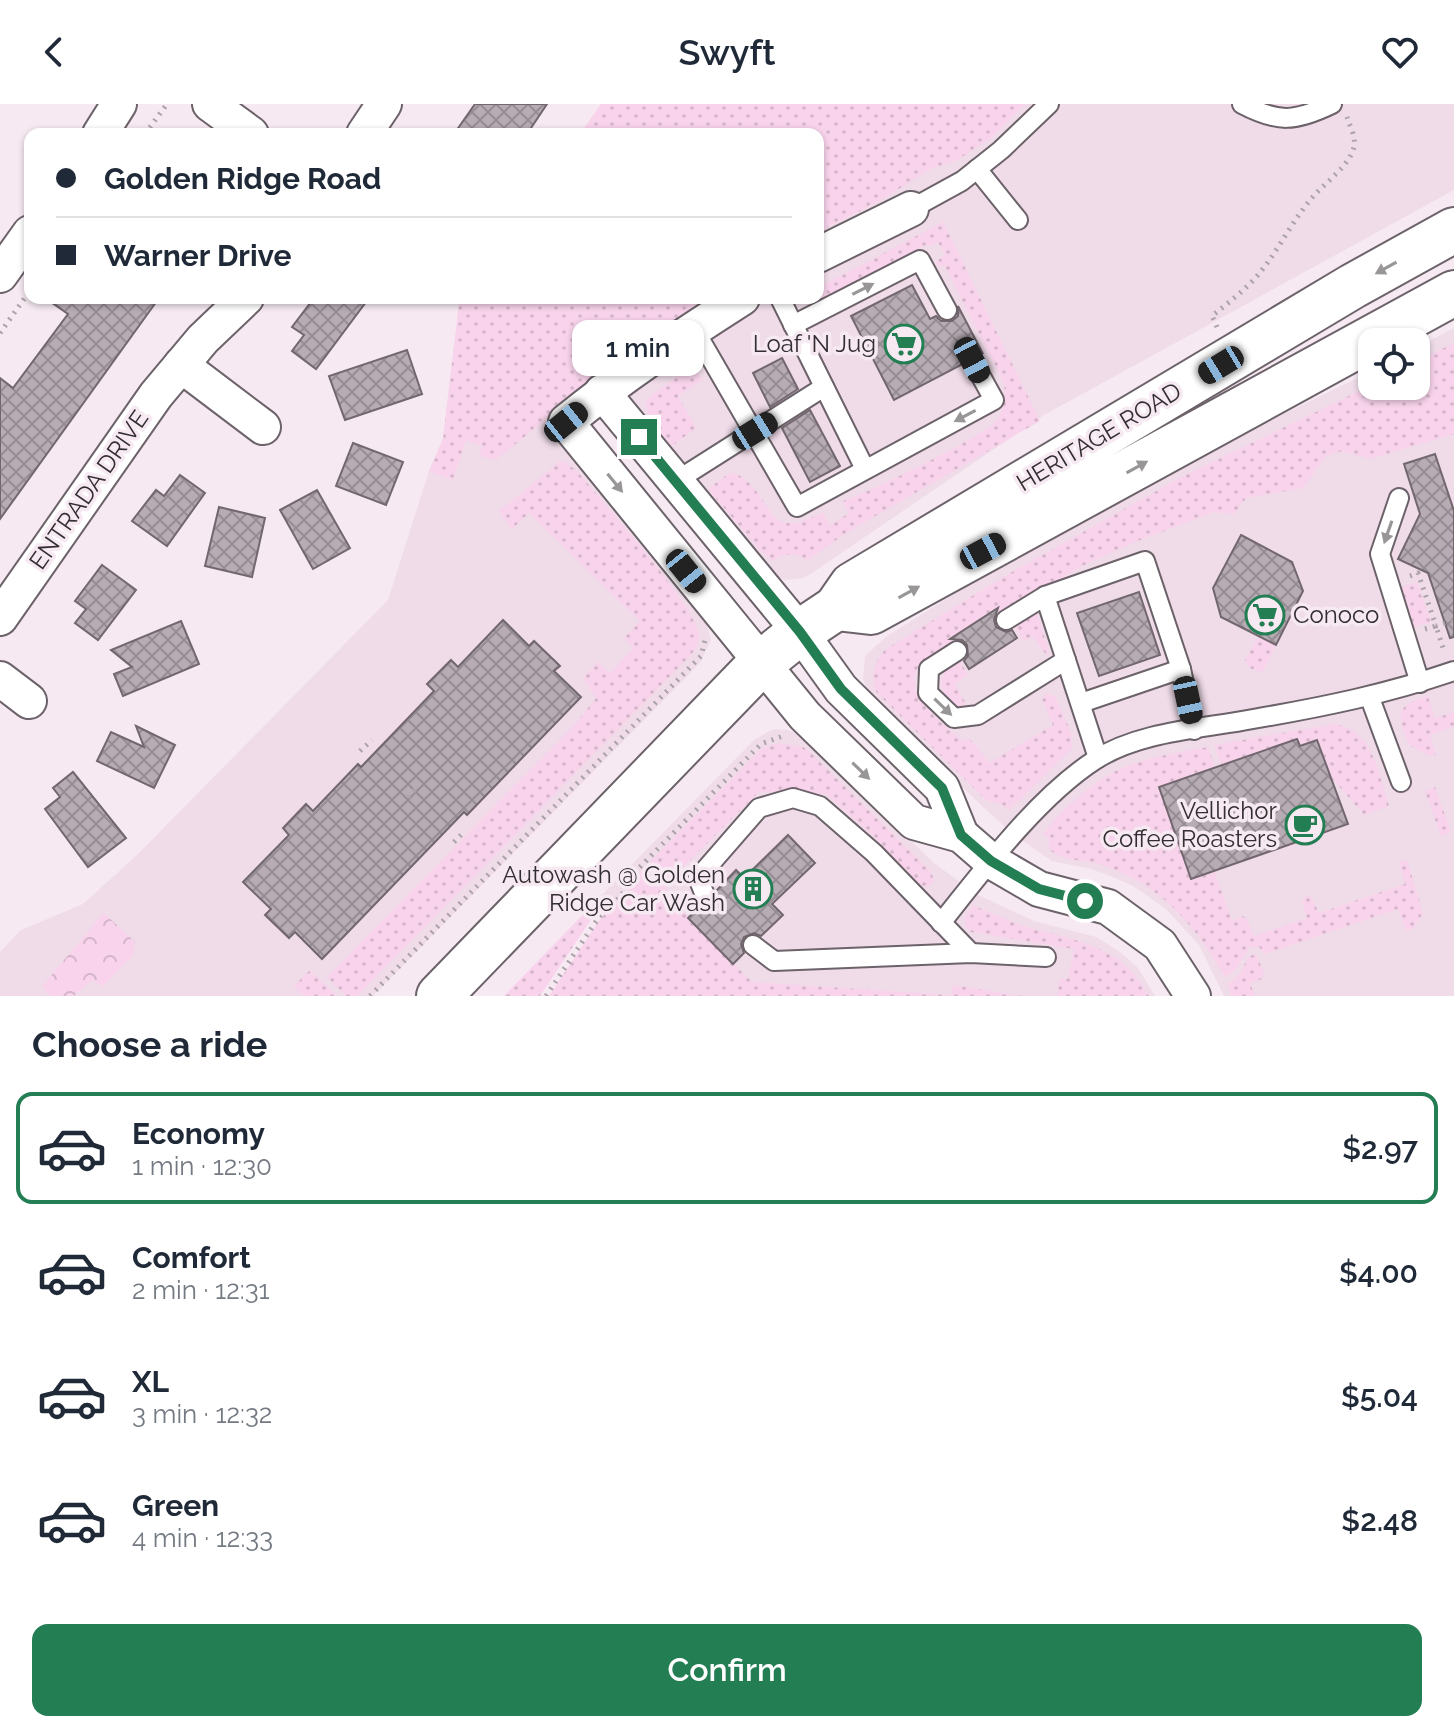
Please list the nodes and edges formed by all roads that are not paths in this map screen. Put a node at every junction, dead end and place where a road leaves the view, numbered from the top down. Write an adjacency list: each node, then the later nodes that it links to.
1 (119, 104): 7 (street)
2 (210, 104): 8 (street)
3 (384, 104): 9 (street)
4 (1049, 104): 10 (lane)
5 (1242, 104): 6 (lane)
6 (1339, 110)
7 (104, 128)
8 (243, 128)
9 (368, 128)
10 (977, 169): 11 (lane); 12 (lane)
11 (911, 209): 15 (street)
12 (1018, 220)
13 (1454, 230): 34 (main road, HERITAGE ROAD, one-way to 34)
14 (24, 241): 16 (street)
15 (824, 252)
16 (0, 275)
17 (1454, 293): 34 (main road, HERITAGE ROAD, one-way to 17)
18 (240, 304): 25 (street, ENTRADA DRIVE)
19 (733, 304): 23 (street)
20 (783, 304): 22 (lane)
21 (947, 310): 22 (lane, one-way to 21)
22 (793, 325): 26 (lane)
23 (694, 329): 27 (street); 29 (lane)
24 (972, 360): 30 (lane, one-way to 30)
25 (181, 365): 28 (street); 35 (street, ENTRADA DRIVE)
26 (824, 387): 29 (lane); 30 (lane)
27 (602, 392): 31 (street); 40 (street, one-way to 40)
28 (263, 427)
29 (755, 431): 30 (lane); 31 (lane)
30 (865, 469)
31 (676, 481): 37 (street)
32 (1399, 498): 44 (lane, one-way to 44)
33 (1045, 596): 36 (lane); 39 (lane); 41 (lane)
34 (836, 608): 37 (main road, HERITAGE ROAD)
35 (0, 618)
36 (1006, 620)
37 (800, 632): 40 (main road, HERITAGE ROAD); 51 (street)
38 (957, 651): 39 (lane, one-way to 39)
39 (1066, 660): 47 (lane)
40 (760, 664): 51 (street, one-way to 51); 58 (main road, HERITAGE ROAD)
41 (1181, 669): 47 (lane); 48 (lane)
42 (1454, 671): 44 (lane)
43 (0, 679): 46 (street)
44 (1420, 683): 45 (lane)
45 (1370, 698): 48 (lane); 50 (lane)
46 (29, 701)
47 (1081, 703): 49 (lane)
48 (1194, 730): 49 (lane)
49 (1098, 758): 52 (lane)
50 (1401, 782)
51 (961, 835): 52 (street)
52 (991, 861): 54 (lane); 59 (street)
53 (707, 900): 54 (lane)
54 (941, 923): 56 (lane)
55 (753, 945): 56 (lane)
56 (971, 953): 57 (lane)
57 (1046, 957)
58 (439, 996)
59 (1193, 996)

